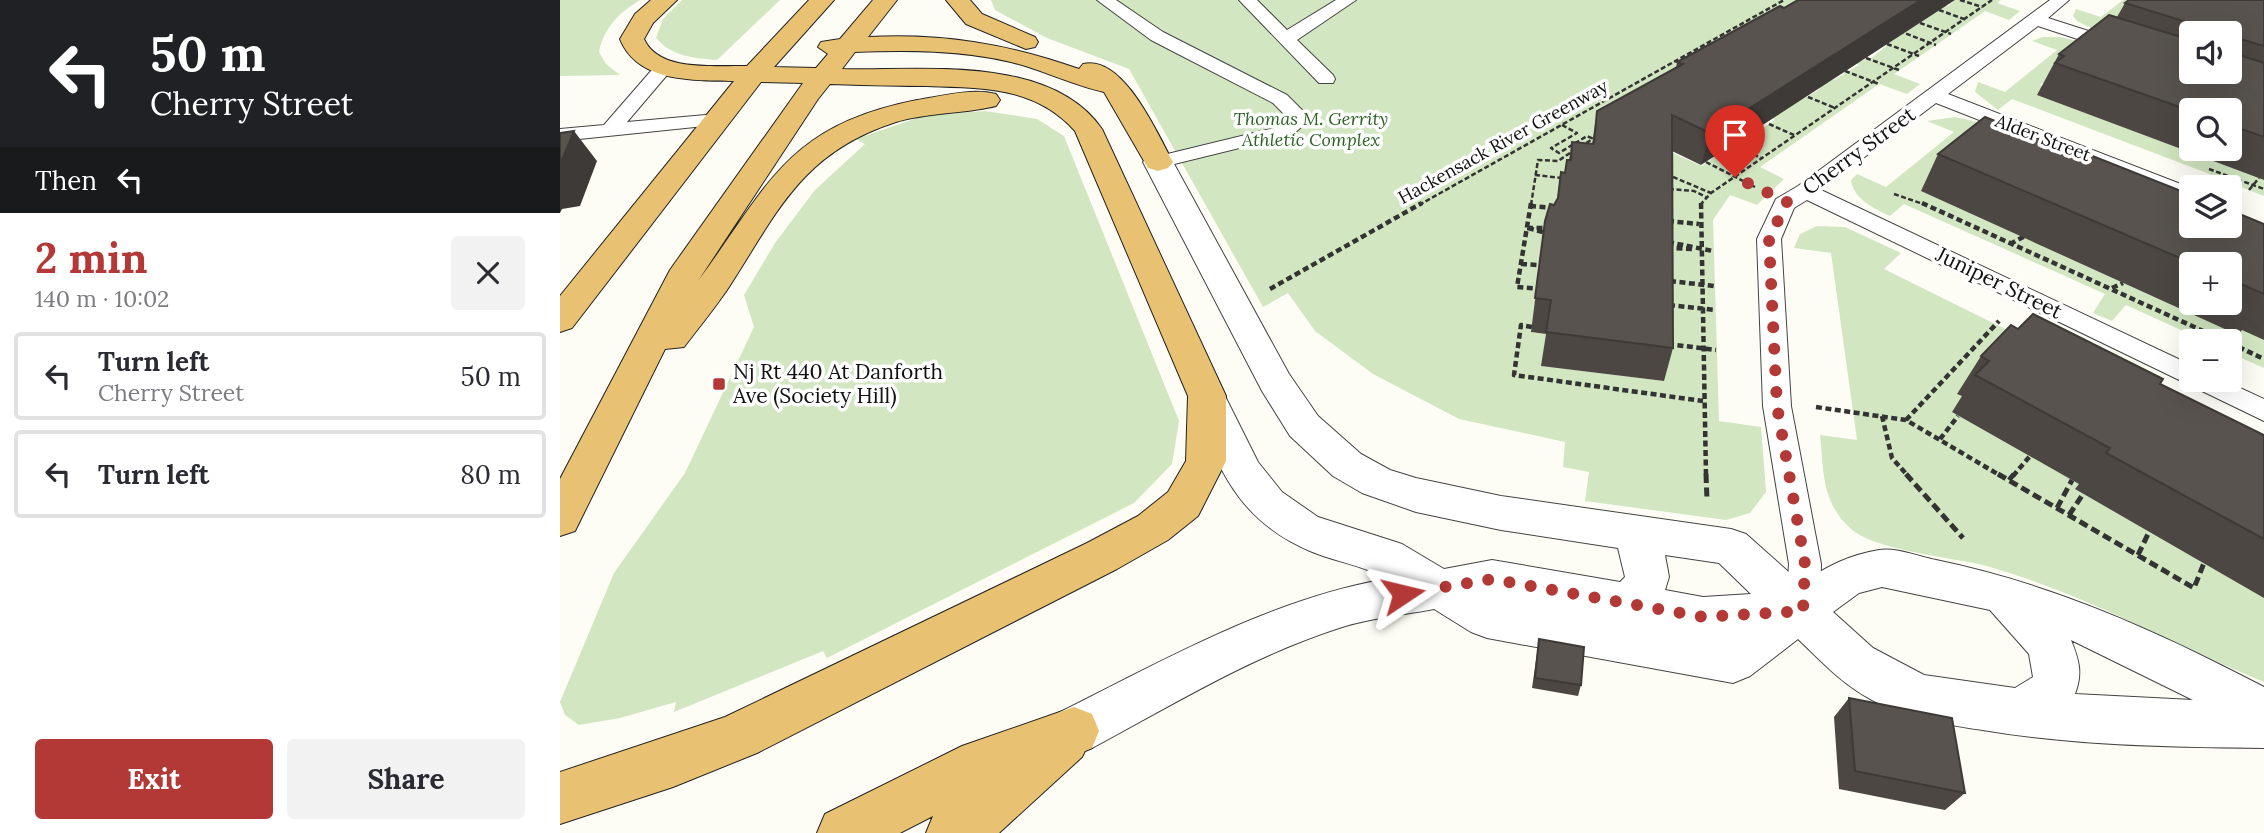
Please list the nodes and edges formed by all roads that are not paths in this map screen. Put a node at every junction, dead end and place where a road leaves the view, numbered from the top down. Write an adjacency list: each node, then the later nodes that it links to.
1 (665, 0): 13 (highway)
2 (822, 0): 14 (highway)
3 (885, 0): 11 (highway)
4 (958, 0): 17 (highway)
5 (1105, 0): 23 (lane)
6 (1247, 0): 10 (lane)
7 (1348, 0): 10 (lane)
8 (2061, 0): 9 (lane, Cherry Street)
9 (2035, 19): 12 (lane); 18 (lane, Cherry Street)
10 (1286, 39): 16 (lane)
11 (847, 46): 14 (highway); 15 (highway); 17 (highway)
12 (2179, 66)
13 (664, 68): 14 (highway); 21 (lane)
14 (753, 75): 15 (highway); 20 (highway)
15 (822, 76): 19 (highway); 29 (highway)
16 (1326, 79)
17 (1109, 85): 23 (highway)
18 (1934, 95): 24 (lane, Alder Street); 25 (lane, Cherry Street)
19 (1065, 107): 29 (highway); 30 (highway)
20 (717, 120): 21 (lane); 26 (highway)
21 (608, 131): 22 (lane)
22 (560, 135)
23 (1158, 162): 33 (street)
24 (2179, 191)
25 (1806, 197): 27 (lane, Juniper Street); 37 (lane, Cherry Street)
26 (560, 320)
27 (2179, 370)
28 (2224, 392): 31 (lane)
29 (626, 395): 32 (highway)
30 (1207, 396): 34 (street); 42 (highway)
31 (2264, 411)
32 (560, 519)
33 (1631, 531): 36 (street); 37 (street)
34 (1440, 588): 36 (street); 37 (street); 41 (street)
35 (1991, 591): 37 (street); 38 (street); 39 (street)
36 (1629, 603): 37 (street)
37 (1803, 611): 38 (street)
38 (2015, 712): 40 (street)
39 (2264, 713)
40 (2264, 724)
41 (1073, 731): 43 (highway); 44 (highway)
42 (560, 798)
43 (844, 833)
44 (953, 833)

